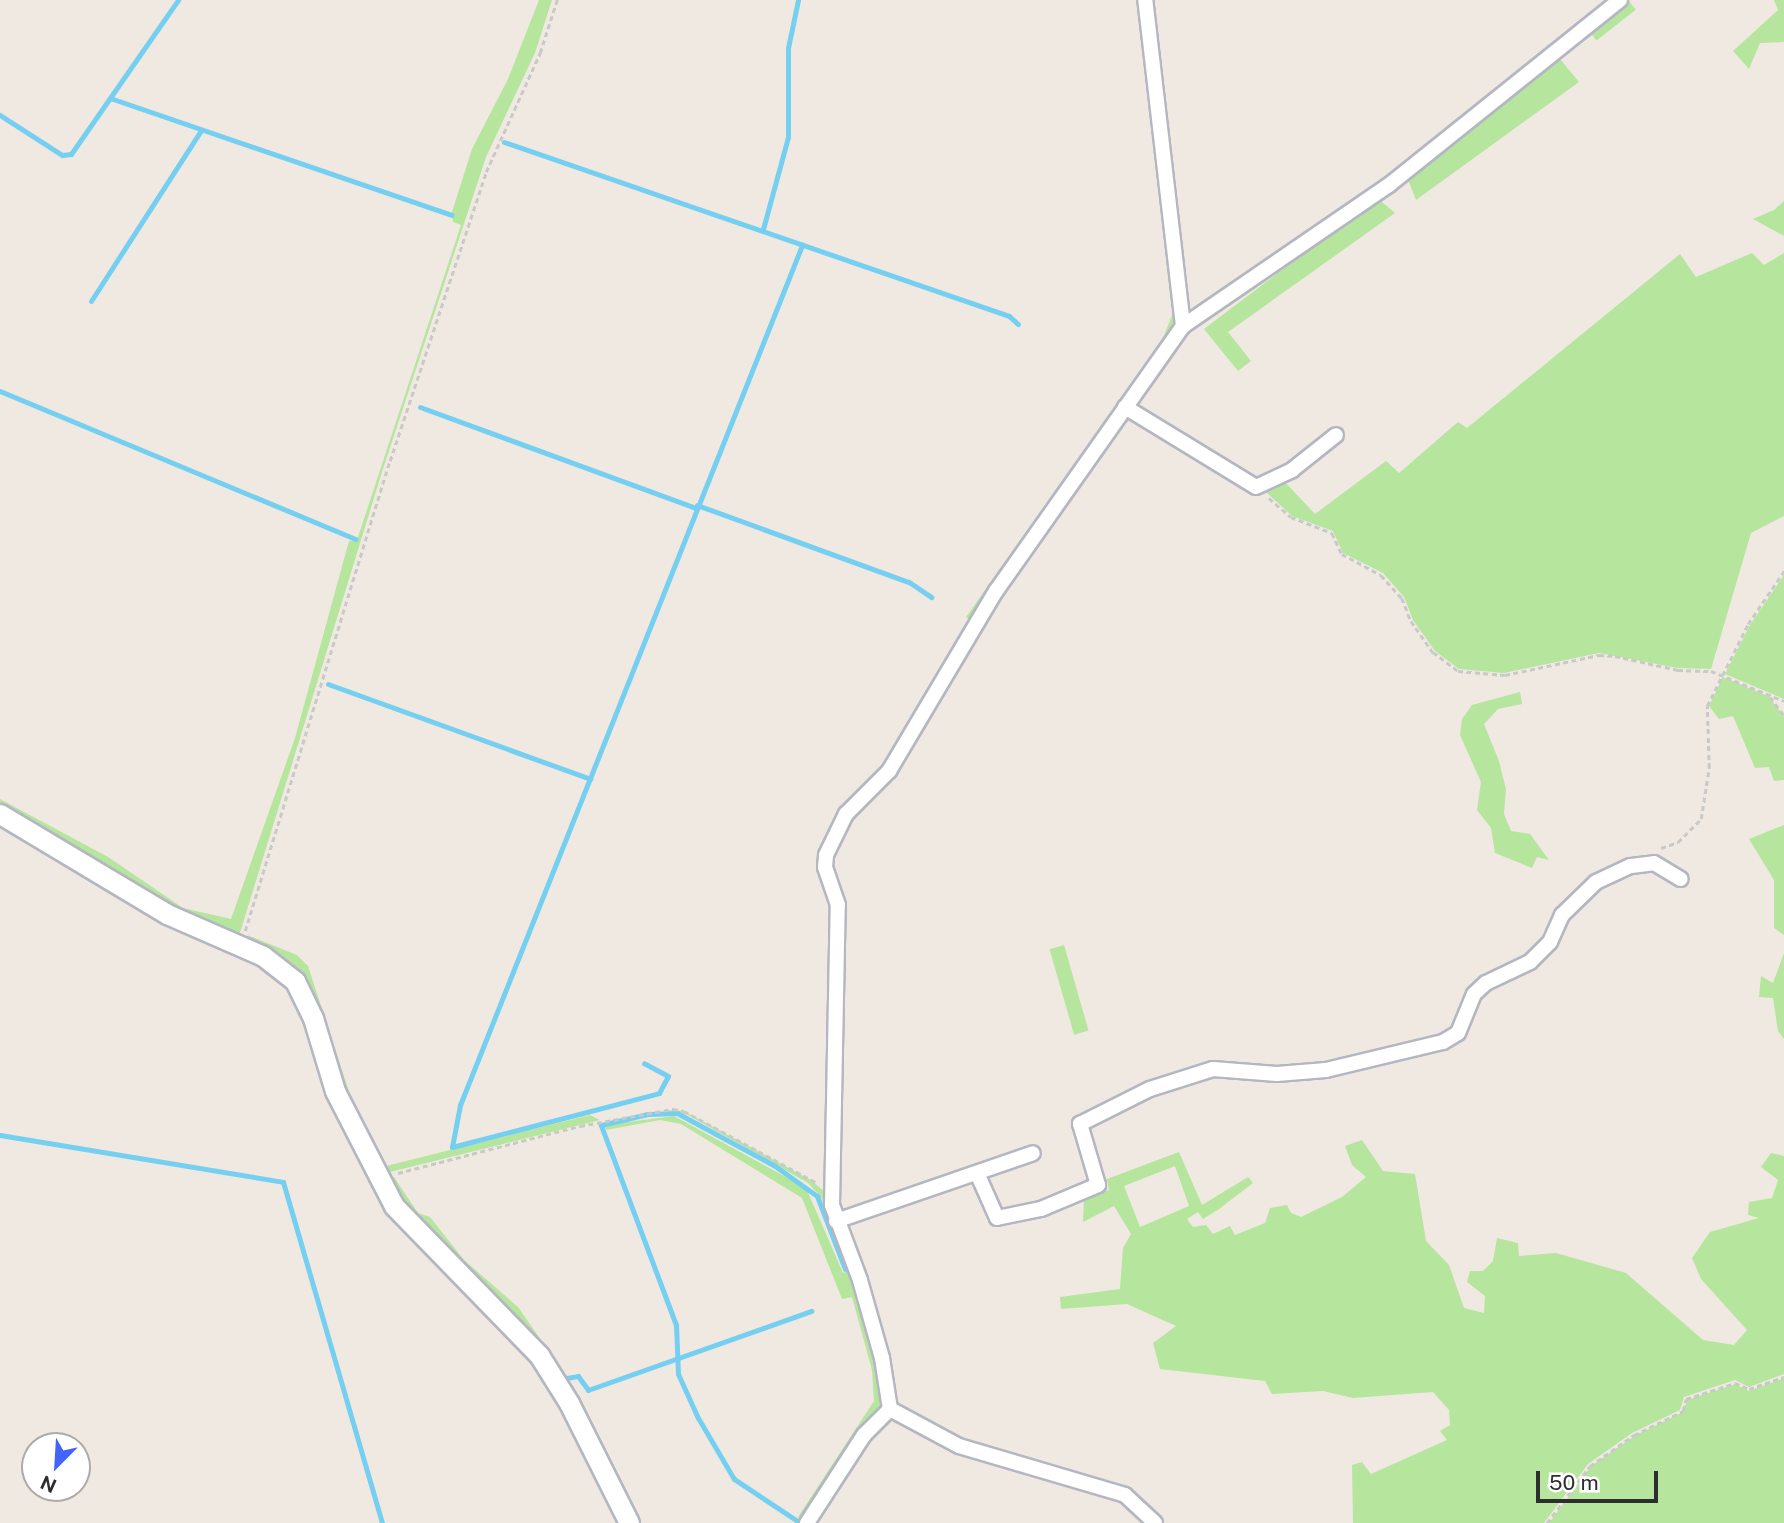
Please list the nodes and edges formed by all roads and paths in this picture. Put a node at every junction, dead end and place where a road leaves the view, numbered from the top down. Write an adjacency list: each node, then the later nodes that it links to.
1 (557, 0): 16 (path)
2 (1145, 0): 4 (street)
3 (1620, 0): 4 (street)
4 (1184, 326): 5 (street)
5 (1125, 407): 7 (street); 20 (street)
6 (1336, 435): 7 (street)
7 (1255, 487): 9 (path)
8 (1784, 571): 9 (path)
9 (1722, 675): 10 (path); 14 (path)
10 (1768, 694): 11 (path); 12 (path)
11 (1784, 701)
12 (1784, 715)
13 (0, 814): 16 (street)
14 (1654, 863): 15 (street); 18 (street)
15 (1681, 879)
16 (240, 944): 19 (street)
17 (1033, 1153): 18 (street)
18 (977, 1173): 21 (street)
19 (378, 1178): 20 (path); 24 (street)
20 (831, 1194): 21 (street)
21 (836, 1221): 23 (street)
22 (1784, 1377): 27 (path)
23 (890, 1409): 25 (street); 26 (street)
24 (629, 1523)
25 (807, 1523)
26 (1155, 1523)
27 (1547, 1523)

